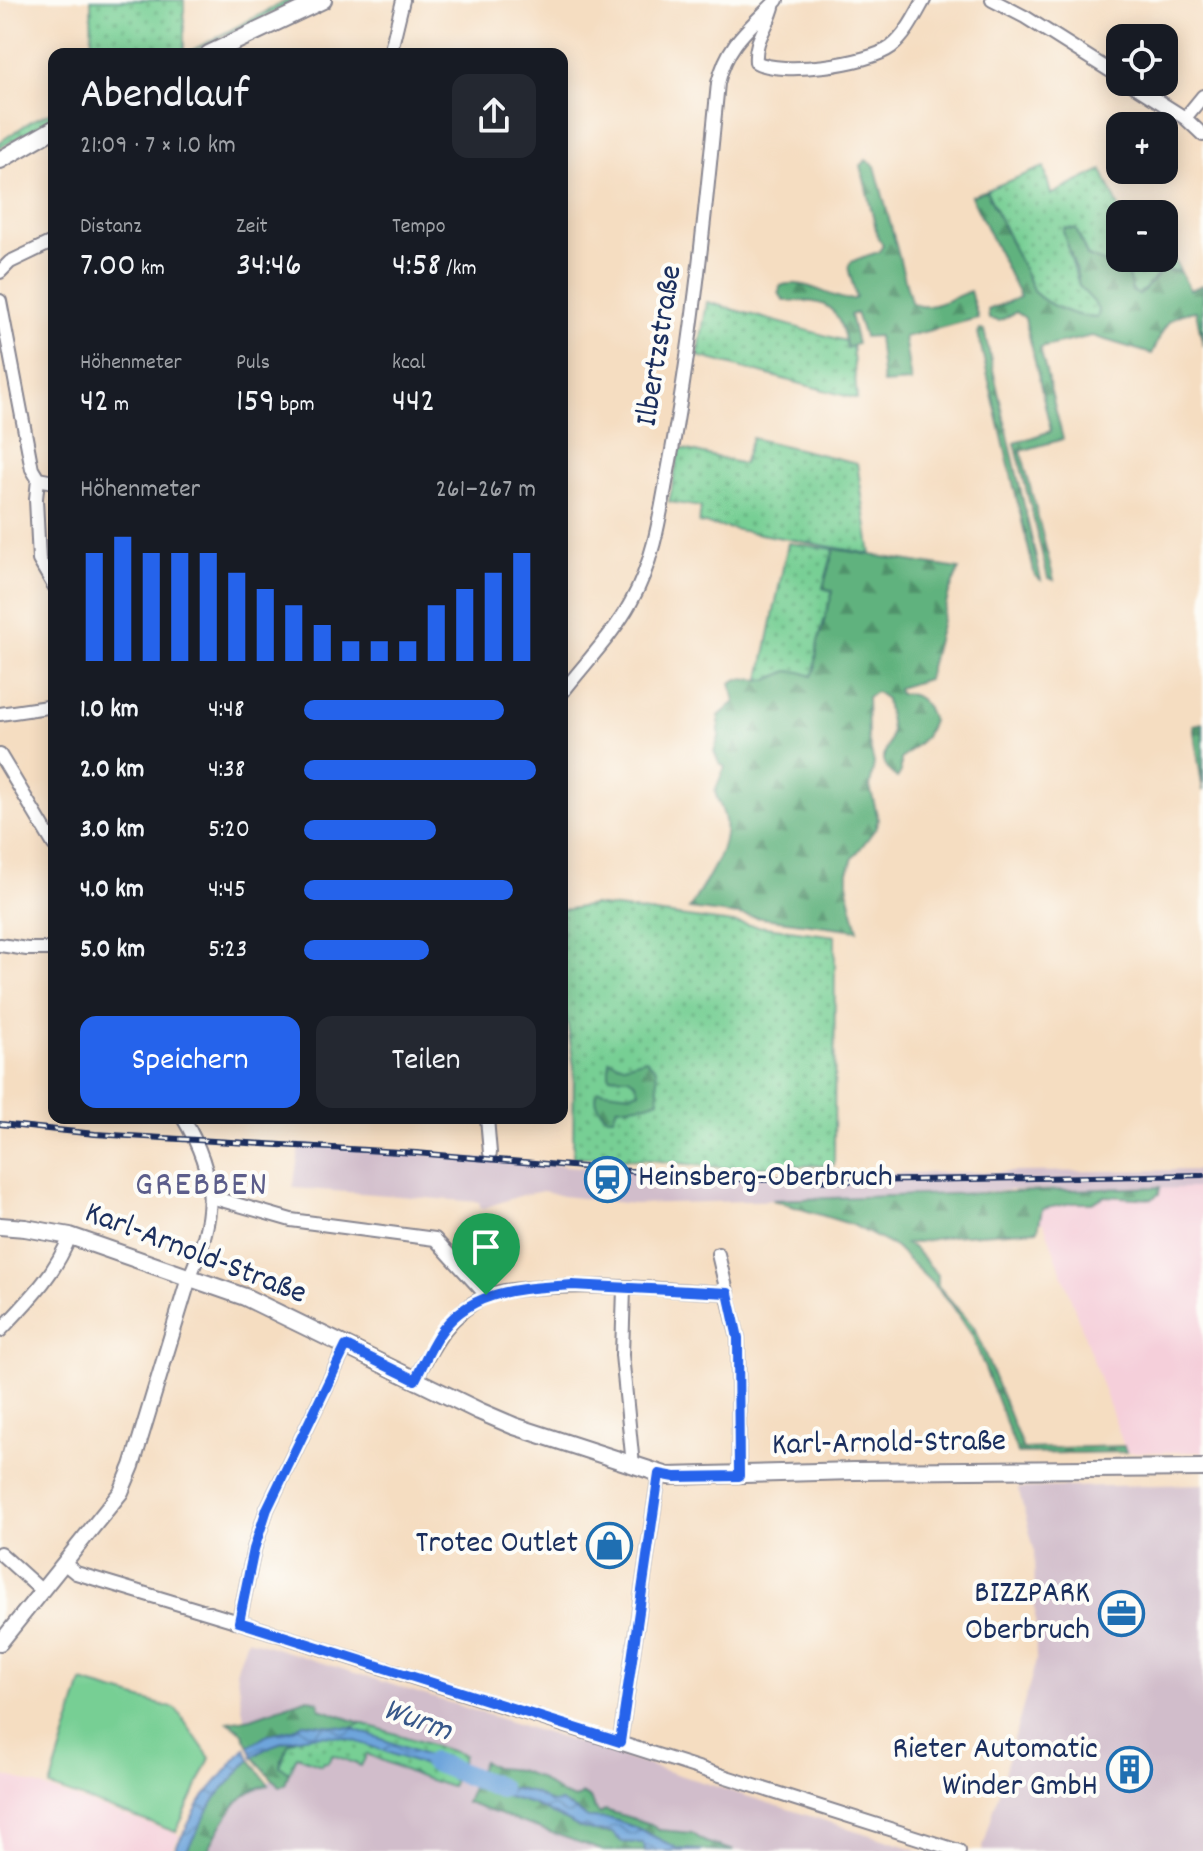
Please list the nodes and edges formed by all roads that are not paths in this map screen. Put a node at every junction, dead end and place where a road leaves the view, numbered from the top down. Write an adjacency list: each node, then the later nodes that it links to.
1 (323, 0): 6 (main road)
2 (403, 0): 7 (street)
3 (924, 0): 5 (street)
4 (992, 0): 8 (street)
5 (776, 2): 21 (street, Ilbertzstraße)
6 (222, 48)
7 (391, 48)
8 (1106, 68)
9 (1150, 96): 11 (street)
10 (1203, 96): 11 (street)
11 (1185, 118): 13 (street)
12 (48, 132): 14 (main road)
13 (1203, 135)
14 (0, 160)
15 (48, 244): 16 (street)
16 (0, 272)
17 (0, 301): 18 (street)
18 (38, 479): 19 (street); 20 (street)
19 (48, 481)
20 (48, 576)
21 (568, 686)
22 (48, 707): 23 (street)
23 (0, 714)
24 (0, 755): 25 (street)
25 (48, 835)
26 (0, 945): 27 (street)
27 (48, 949)
28 (186, 1124): 31 (street)
29 (488, 1124): 30 (street)
30 (490, 1153)
31 (211, 1197): 35 (street); 38 (street)
32 (0, 1223): 33 (main road, Karl-Arnold-Straße)
33 (70, 1236): 35 (main road, Karl-Arnold-Straße); 39 (street)
34 (718, 1254): 37 (street)
35 (189, 1278): 40 (main road, Karl-Arnold-Straße); 47 (street)
36 (624, 1288): 37 (street); 38 (street); 42 (street)
37 (728, 1293): 45 (street)
38 (486, 1295): 41 (street)
39 (0, 1331)
40 (346, 1346): 41 (main road, Karl-Arnold-Straße); 49 (street)
41 (415, 1380): 42 (main road, Karl-Arnold-Straße)
42 (633, 1465): 44 (main road, Karl-Arnold-Straße)
43 (1203, 1468): 45 (main road, Karl-Arnold-Straße)
44 (659, 1474): 45 (main road, Karl-Arnold-Straße); 51 (street)
45 (739, 1476)
46 (0, 1553): 48 (street)
47 (65, 1564): 48 (street); 49 (street)
48 (42, 1591): 50 (street)
49 (239, 1622): 51 (street)
50 (0, 1643)
51 (620, 1742): 52 (street)
52 (959, 1851)

